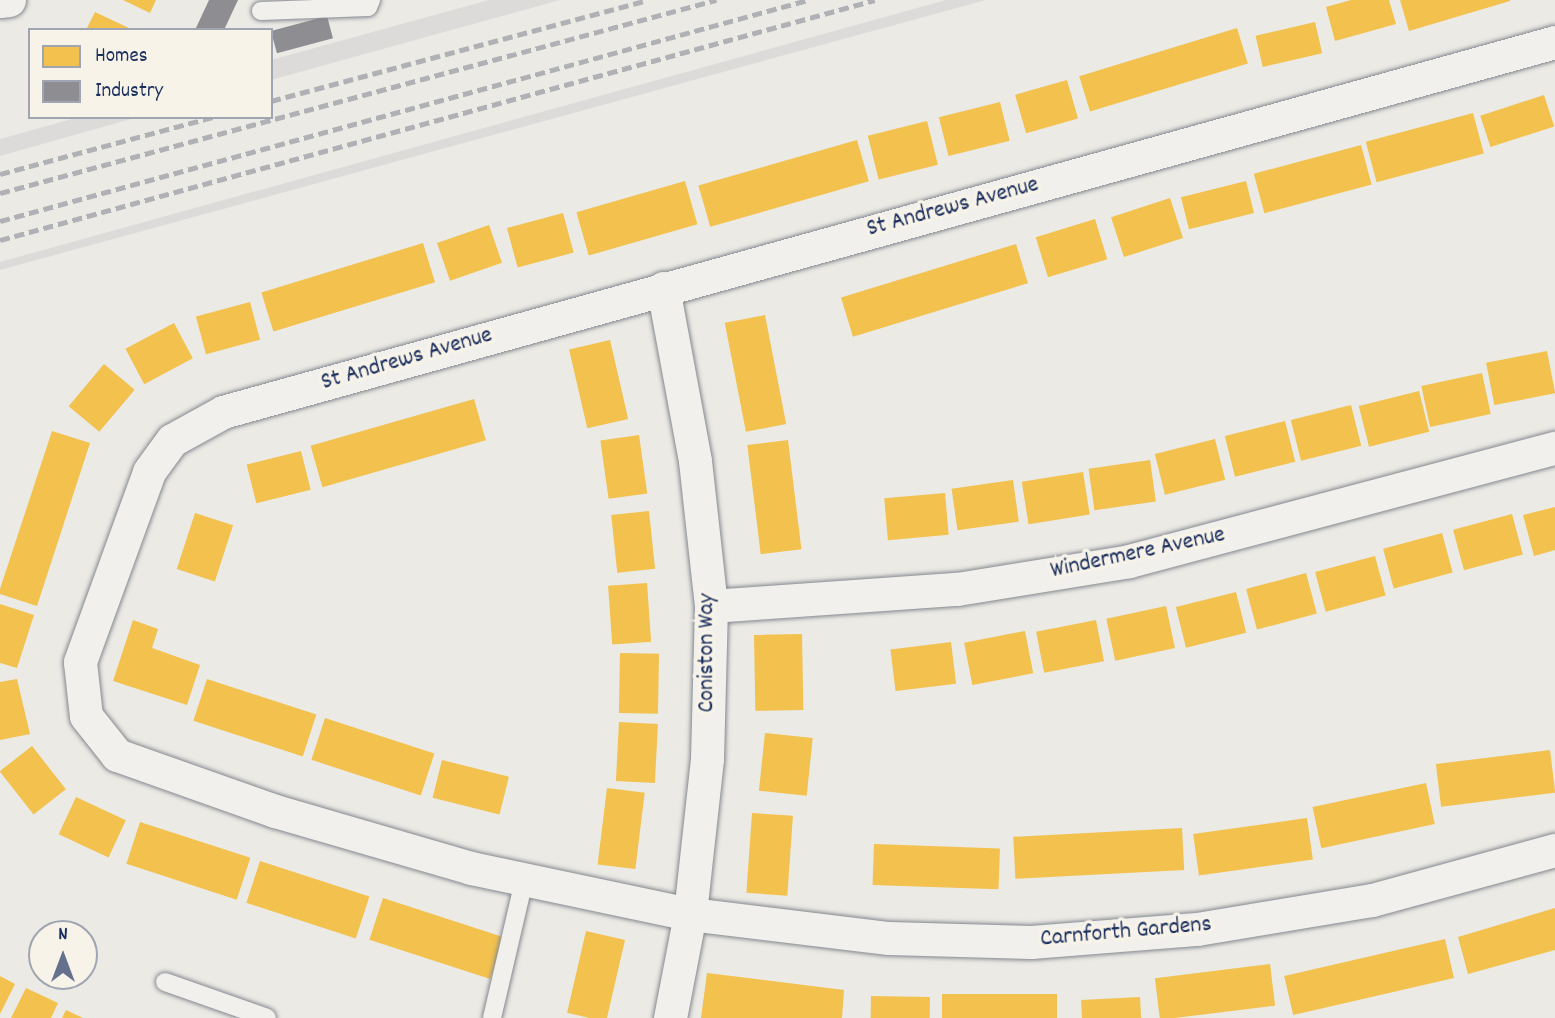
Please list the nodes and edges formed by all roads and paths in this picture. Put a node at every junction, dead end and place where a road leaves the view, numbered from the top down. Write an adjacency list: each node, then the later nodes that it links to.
1 (9, 0): 3 (street)
2 (371, 0): 4 (lane)
3 (0, 1)
4 (261, 11)
5 (1555, 42): 6 (street, St Andrews Avenue)
6 (663, 288): 8 (street, Coniston Way); 10 (street, St Andrews Avenue)
7 (1555, 448): 8 (street, Windermere Avenue)
8 (711, 606): 11 (street, Coniston Way)
9 (1555, 850): 11 (street, Carnforth Gardens)
10 (524, 880): 11 (street, St Andrews Avenue); 14 (lane)
11 (690, 914): 15 (street, Coniston Way)
12 (165, 982): 13 (lane)
13 (267, 1018)
14 (492, 1018)
15 (670, 1018)

